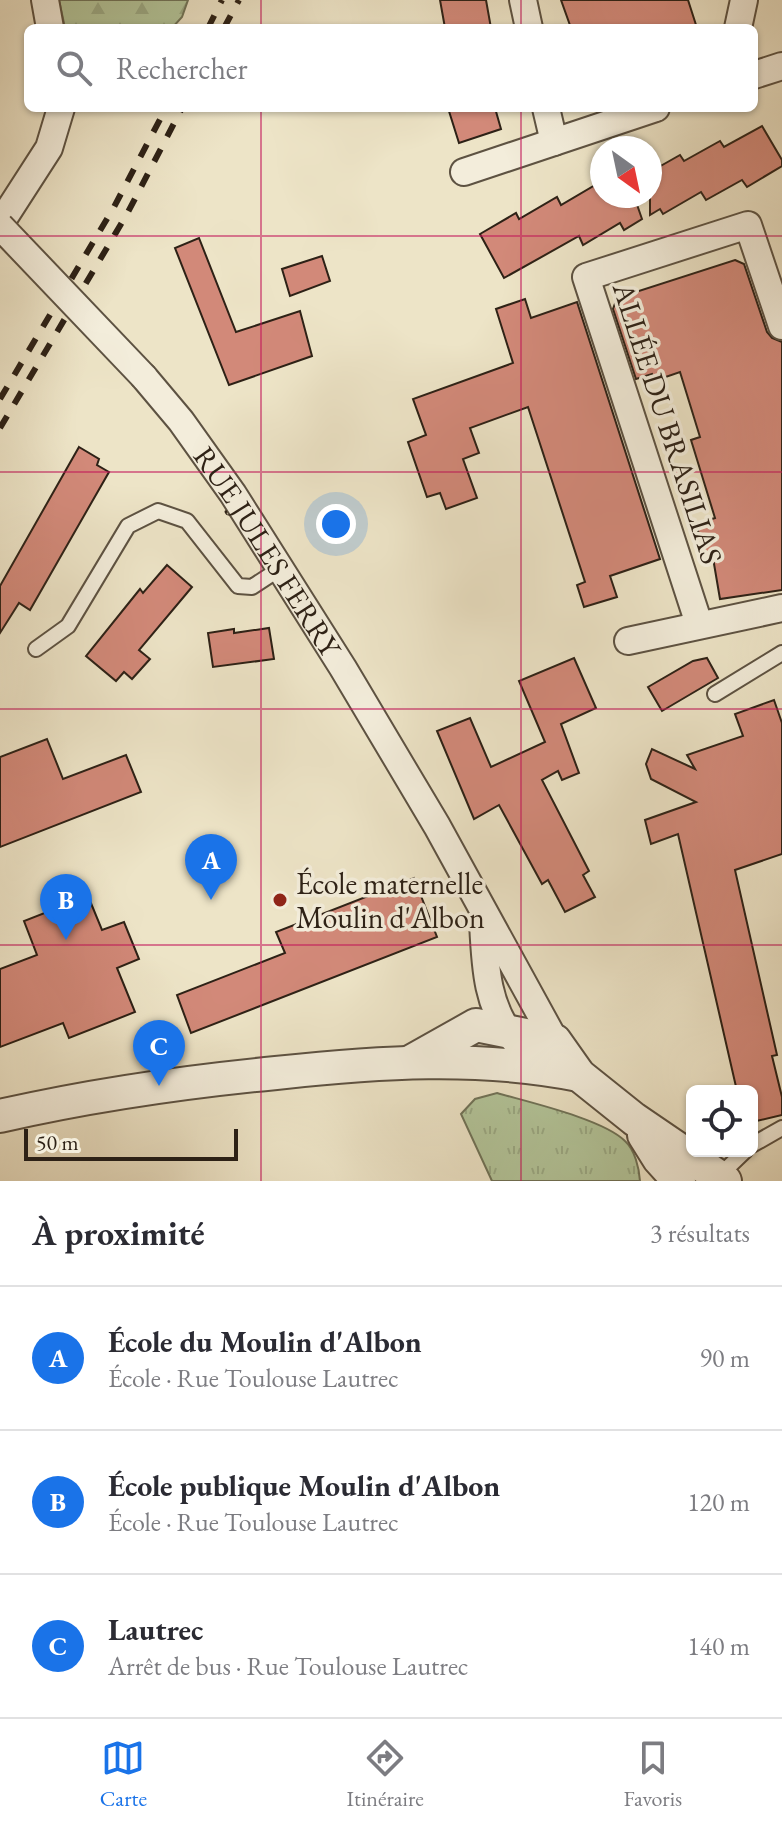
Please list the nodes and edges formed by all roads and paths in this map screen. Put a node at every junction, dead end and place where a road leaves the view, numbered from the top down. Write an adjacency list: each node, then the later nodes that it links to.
1 (45, 0): 4 (street)
2 (523, 0): 5 (street)
3 (744, 0): 6 (street)
4 (49, 24)
5 (528, 24)
6 (739, 24)
7 (782, 66): 8 (street)
8 (758, 74)
9 (60, 112): 14 (street)
10 (547, 112): 12 (street)
11 (644, 112): 12 (street)
12 (554, 142): 13 (street)
13 (464, 172)
14 (0, 225): 16 (street, RUE JULES FERRY, bridge)
15 (782, 326): 18 (street, ALLÉE DU BRASILIAS)
16 (281, 568): 20 (lane); 23 (street, RUE JULES FERRY)
17 (782, 608): 18 (street)
18 (699, 624): 19 (street)
19 (628, 641)
20 (36, 649)
21 (782, 653): 22 (lane)
22 (715, 694)
23 (482, 913): 24 (street, RUE JULES FERRY); 25 (street, RUE JULES FERRY)
24 (526, 993): 25 (street); 26 (street, RUE JULES FERRY)
25 (504, 1029): 26 (street); 27 (street); 28 (street)
26 (546, 1054): 28 (street); 33 (street, RUE JULES FERRY)
27 (412, 1061): 28 (street); 29 (street)
28 (462, 1062)
29 (0, 1116)
30 (782, 1128): 31 (lane)
31 (758, 1142)
32 (730, 1157): 33 (lane)
33 (689, 1173)

